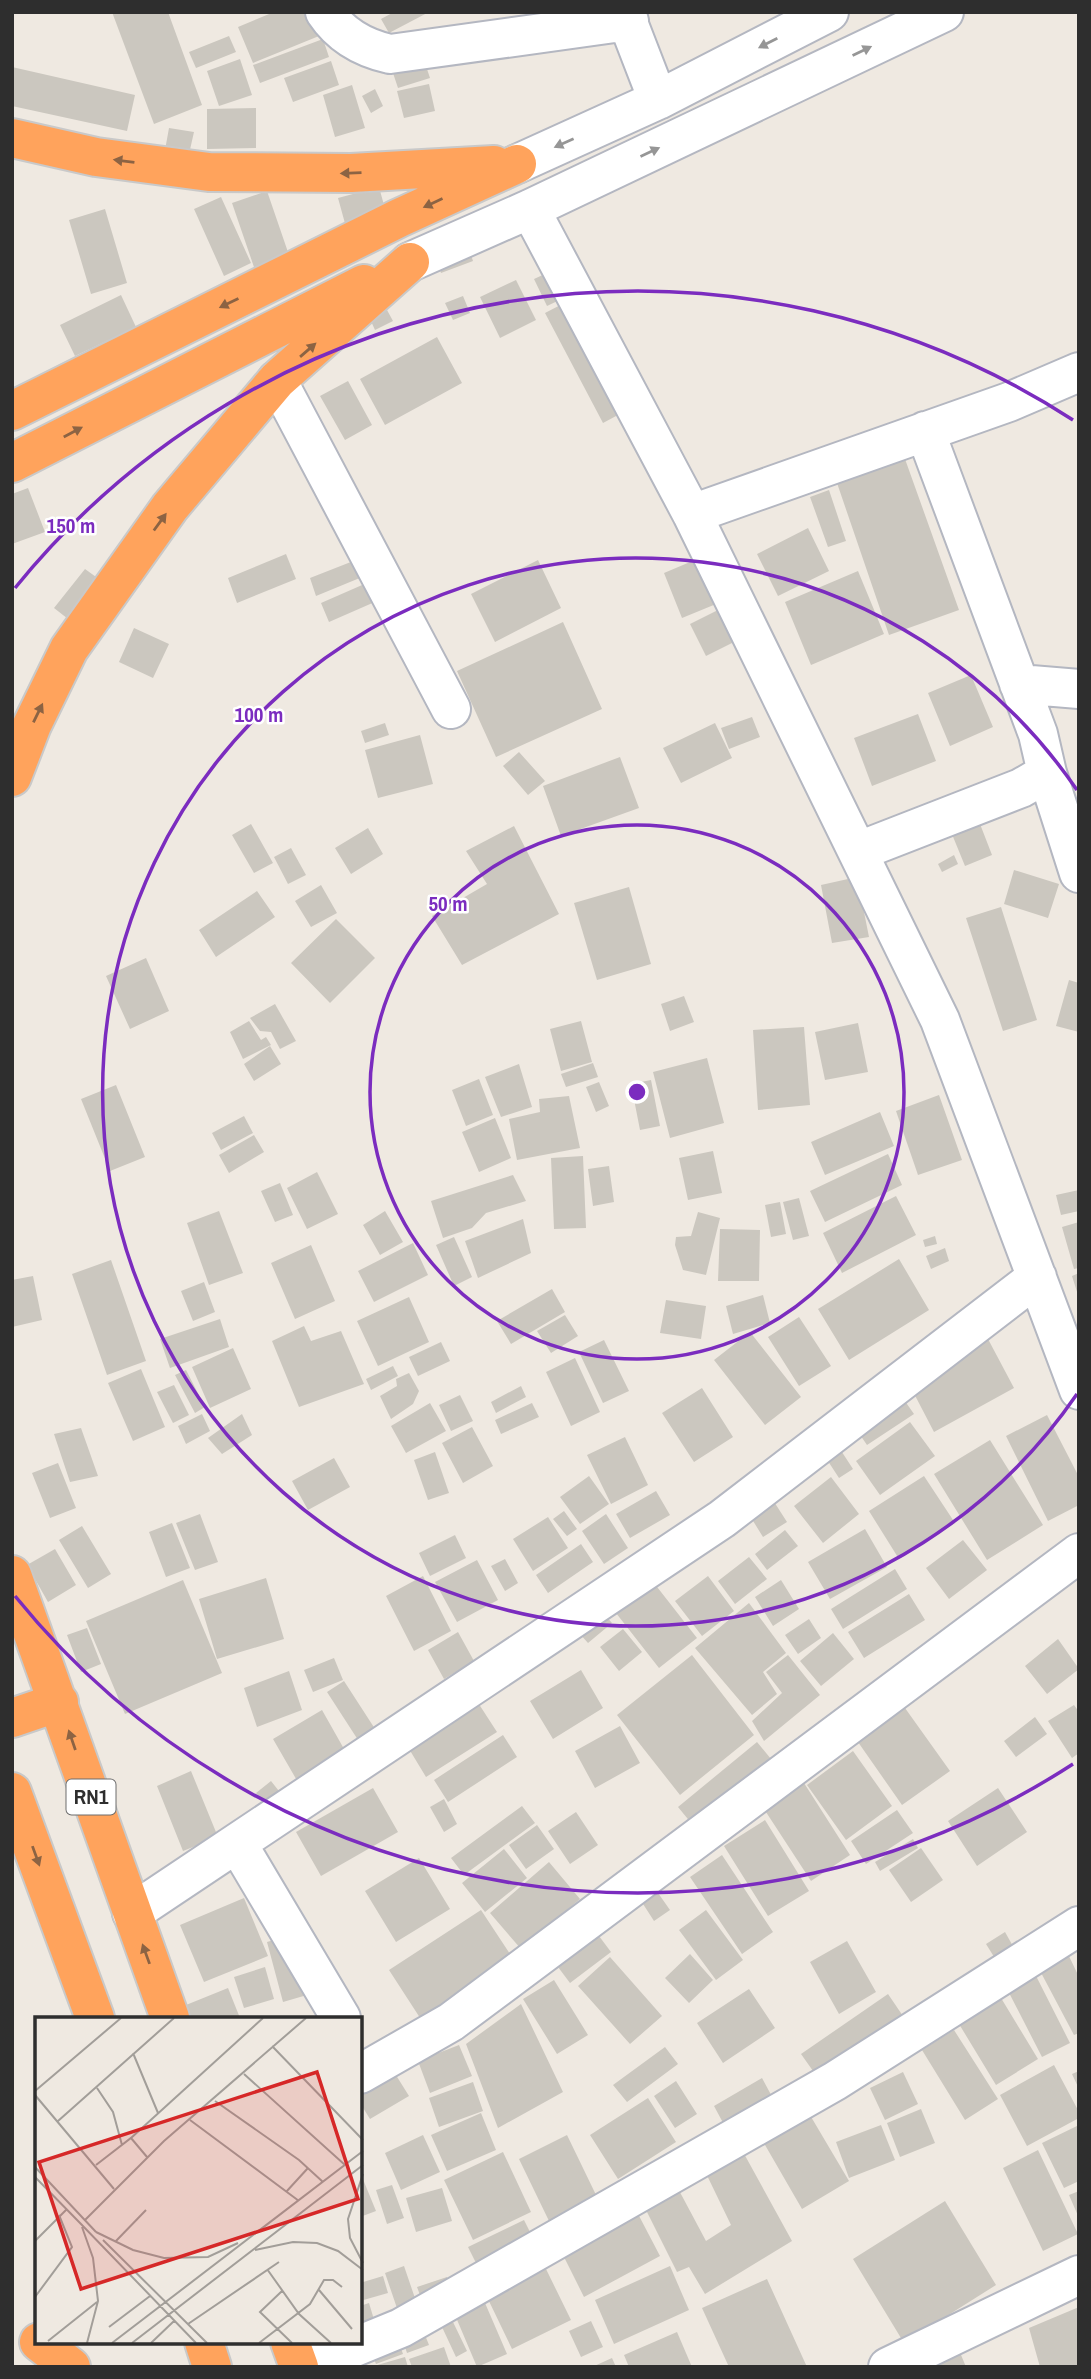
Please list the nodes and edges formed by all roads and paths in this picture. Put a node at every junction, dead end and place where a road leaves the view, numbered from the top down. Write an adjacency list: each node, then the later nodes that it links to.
1 (325, 12): 4 (street)
2 (829, 12): 5 (street, one-way to 5)
3 (944, 12): 8 (street, one-way to 3)
4 (626, 17): 5 (street)
5 (658, 100): 7 (street, one-way to 7)
6 (12, 138): 7 (highway, one-way to 6)
7 (517, 164): 12 (highway, one-way to 12)
8 (530, 209): 9 (street); 15 (street)
9 (410, 262): 11 (highway, one-way to 9); 14 (highway, one-way to 9)
10 (1079, 372): 13 (street)
11 (277, 380): 18 (street); 20 (highway, one-way to 11)
12 (12, 411)
13 (925, 431): 15 (street); 16 (street)
14 (12, 463)
15 (692, 514): 21 (street)
16 (1019, 684): 17 (street); 19 (street)
17 (1079, 689)
18 (451, 709)
19 (1047, 773): 21 (street); 22 (street)
20 (12, 776)
21 (859, 851): 23 (street)
22 (1079, 873)
23 (1037, 1277): 24 (street); 30 (street)
24 (1079, 1390)
25 (1079, 1553): 36 (street)
26 (12, 1575): 27 (highway, RN1)
27 (59, 1702): 28 (highway); 31 (highway, RN1, one-way to 27)
28 (12, 1718)
29 (12, 1792): 33 (highway, one-way to 33)
30 (237, 1843): 31 (street); 35 (street)
31 (131, 1913): 34 (highway, RN1, one-way to 31)
32 (1079, 1926): 46 (street)
33 (95, 2017)
34 (170, 2017)
35 (340, 2017)
36 (364, 2064)
37 (1079, 2275): 47 (street)
38 (12, 2324): 39 (highway)
39 (35, 2339)
40 (42, 2344): 43 (highway)
41 (205, 2344): 44 (highway)
42 (291, 2344): 45 (highway)
43 (71, 2367)
44 (212, 2367)
45 (299, 2367)
46 (306, 2367)
47 (888, 2367)

